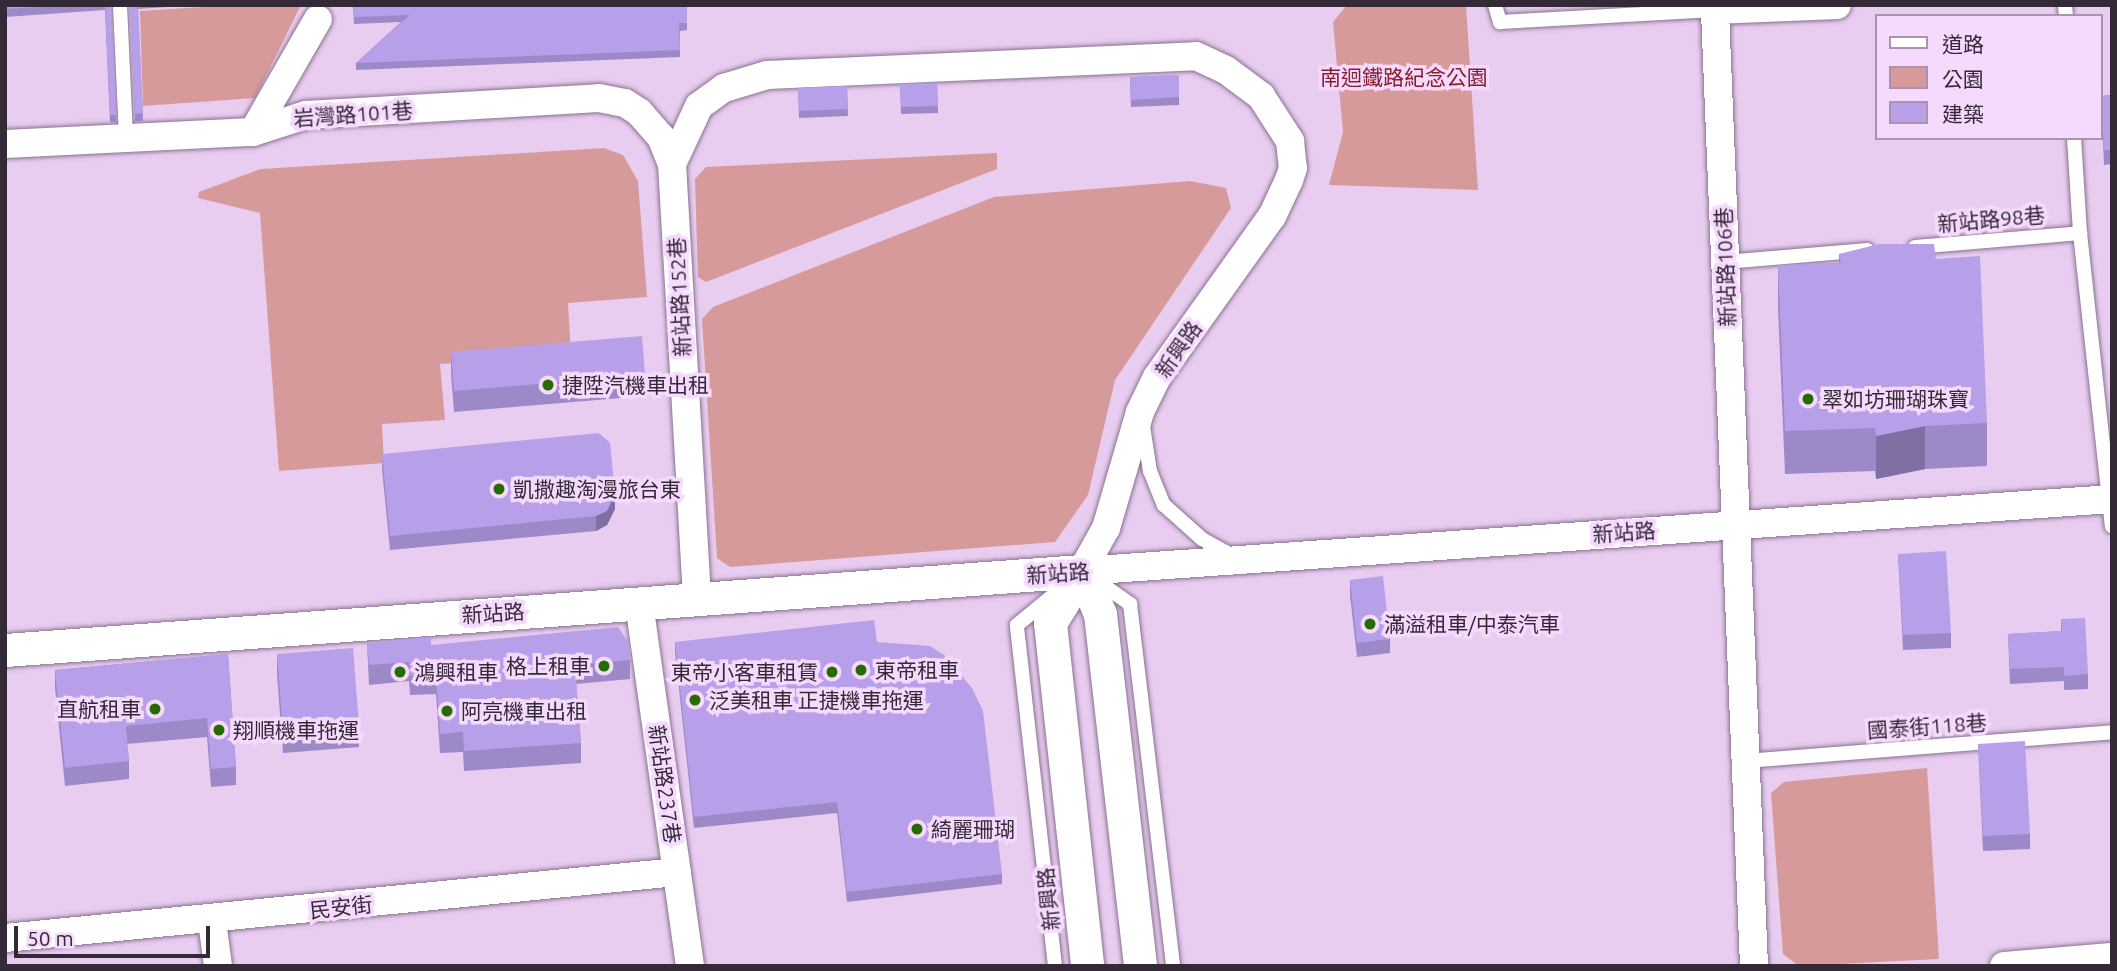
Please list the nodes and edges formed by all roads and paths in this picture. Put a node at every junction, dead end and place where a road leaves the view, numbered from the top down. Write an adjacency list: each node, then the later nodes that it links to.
1 (120, 5): 7 (lane)
2 (1494, 5): 4 (lane)
3 (1837, 5): 4 (street)
4 (1715, 10): 12 (street, 新站路106巷)
5 (318, 19): 6 (street)
6 (253, 132): 7 (street, 岩灣路101巷); 10 (street, 岩灣路101巷)
7 (126, 138): 9 (street, 岩灣路101巷)
8 (2074, 140): 11 (lane)
9 (5, 144)
10 (671, 164): 13 (street, 新興路); 18 (street, 新站路152巷)
11 (2080, 233): 12 (lane, 新站路98巷); 14 (lane)
12 (1725, 262): 15 (street, 新站路106巷)
13 (1140, 412): 16 (lane); 17 (street, 新興路)
14 (2111, 508): 15 (street, 新站路)
15 (1736, 524): 16 (street, 新站路); 22 (street, 新站路106巷)
16 (1237, 558): 17 (street, 新站路)
17 (1082, 571): 18 (street, 新站路); 29 (lane, 新興路); 30 (street, 新興路); 31 (street); 32 (lane)
18 (697, 598): 19 (street, 新站路)
19 (639, 603): 20 (street, 新站路); 23 (street, 新站路237巷)
20 (5, 650)
21 (2112, 732): 22 (lane, 國泰街118巷)
22 (1746, 761): 33 (street, 新站路106巷)
23 (677, 872): 24 (street, 民安街); 28 (street, 新站路237巷)
24 (212, 921): 25 (street, 民安街); 27 (street)
25 (5, 938)
26 (2112, 957): 34 (street)
27 (218, 966)
28 (690, 966)
29 (1055, 966)
30 (1087, 966)
31 (1140, 966)
32 (1173, 966)
33 (1754, 966)
34 (2004, 966)

